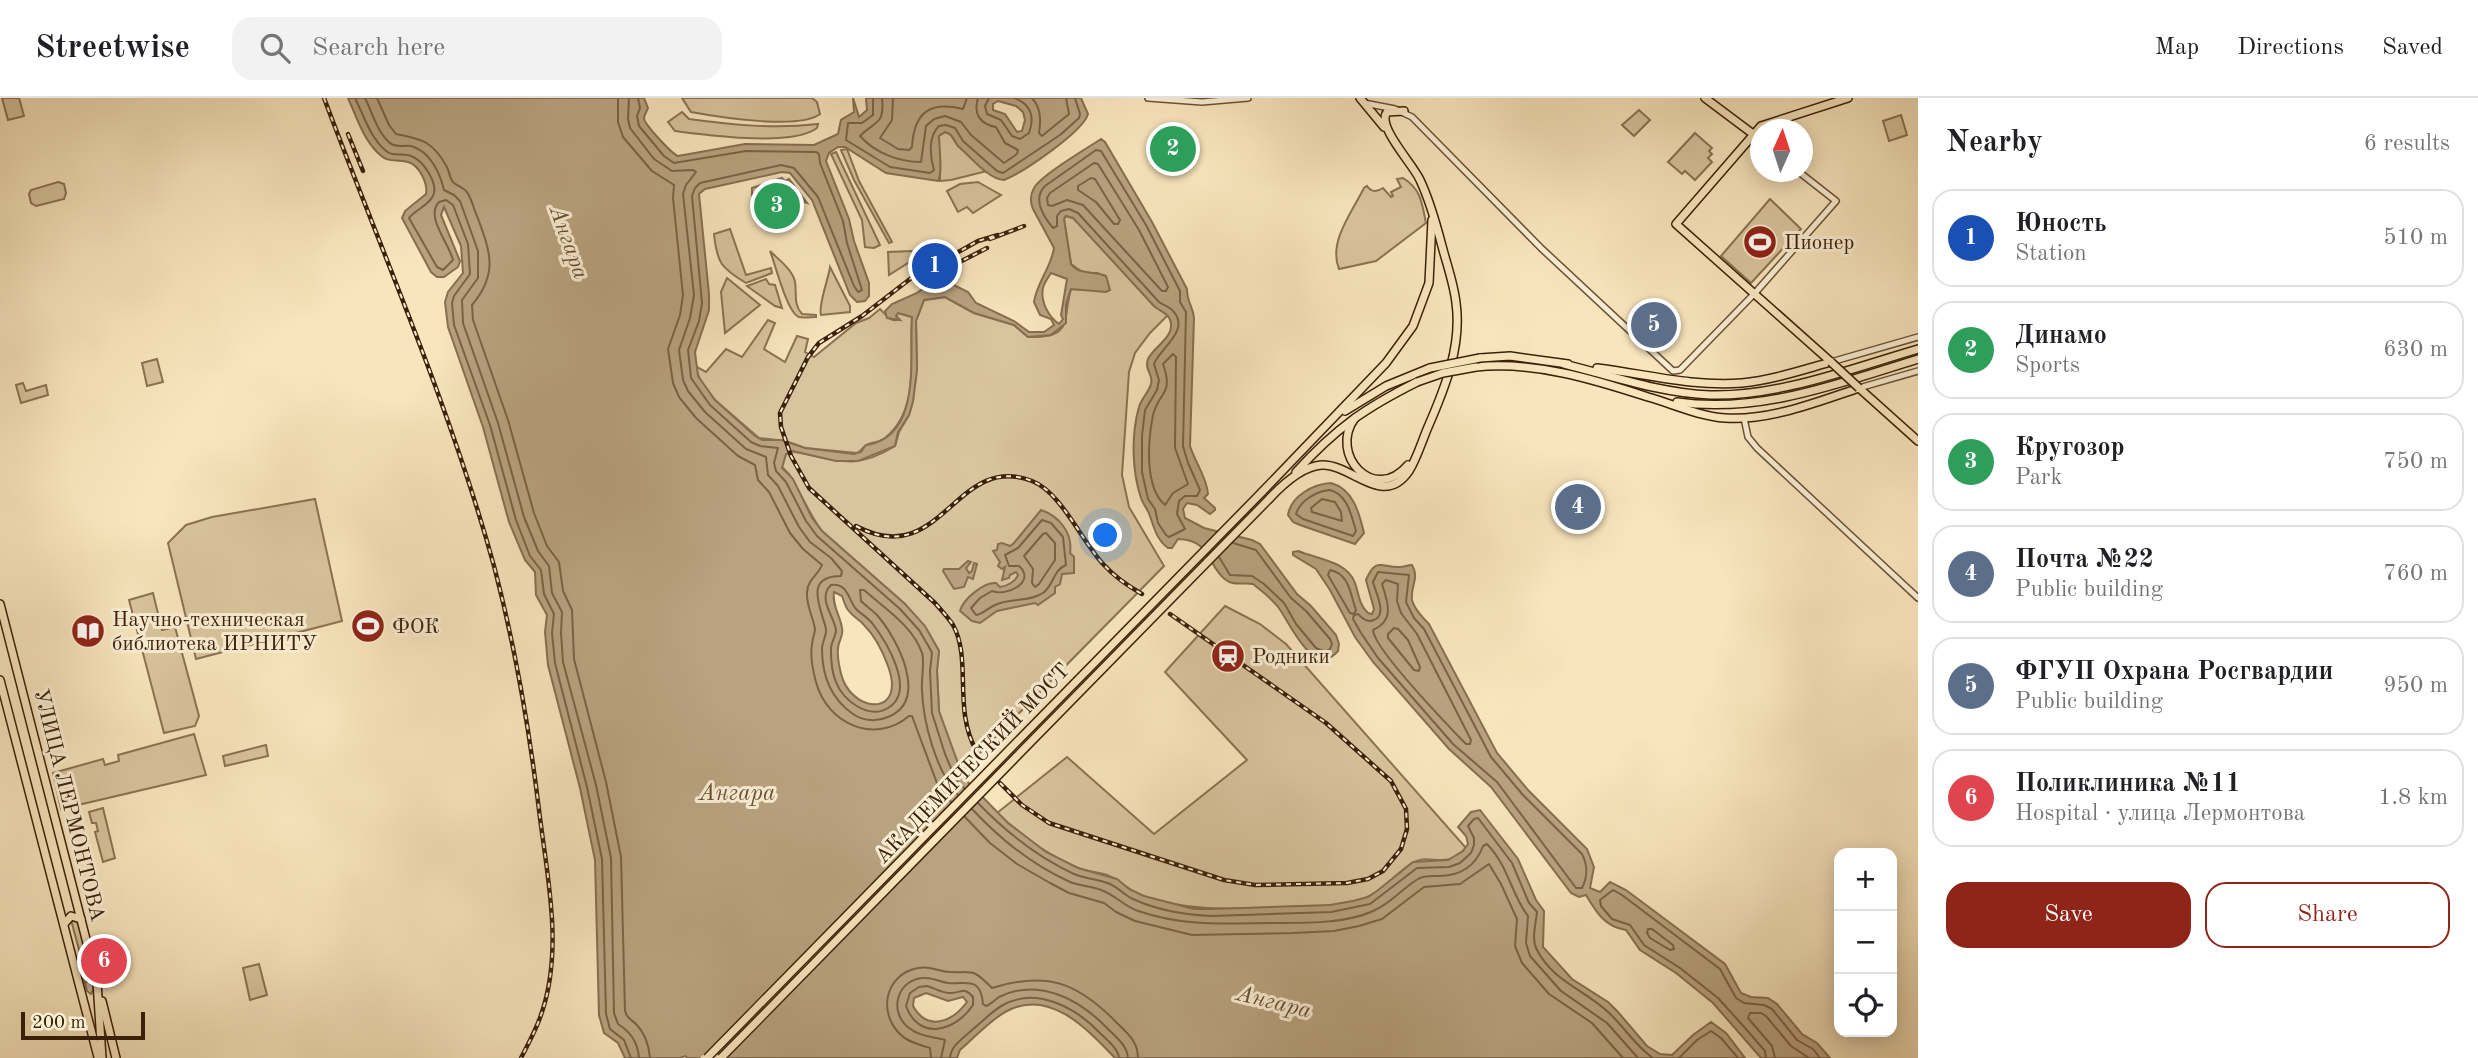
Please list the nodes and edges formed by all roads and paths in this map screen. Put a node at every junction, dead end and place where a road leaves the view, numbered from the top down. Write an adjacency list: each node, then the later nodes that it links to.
1 (1148, 98): 2 (street)
2 (1248, 98)
3 (1705, 98): 9 (main road)
4 (1848, 98): 7 (main road)
5 (1362, 100): 6 (street); 8 (main road)
6 (1404, 111): 8 (main road); 13 (street)
7 (1783, 119)
8 (1387, 131): 12 (main road)
9 (1750, 132)
10 (1750, 138): 13 (main road)
11 (1812, 182): 13 (street)
12 (1433, 212): 23 (main road); 26 (main road)
13 (1755, 293): 17 (main road)
14 (1918, 337): 17 (street)
15 (1918, 349): 18 (main road)
16 (1918, 359): 21 (main road)
17 (1831, 362): 18 (main road); 20 (main road, bridge)
18 (1564, 364): 23 (main road, bridge)
19 (1918, 371): 20 (street)
20 (1859, 388): 24 (main road); 25 (main road)
21 (1646, 396): 22 (main road, bridge); 24 (main road)
22 (1358, 415): 26 (main road); 27 (main road)
23 (1336, 417): 38 (main road, АКАДЕМИЧЕСКИЙ МОСТ, bridge)
24 (1744, 418): 28 (street)
25 (1918, 441)
26 (1416, 453): 27 (main road)
27 (1284, 485): 39 (main road, АКАДЕМИЧЕСКИЙ МОСТ, bridge)
28 (1918, 598)
29 (0, 604): 31 (main road, УЛИЦА ЛЕРМОНТОВА)
30 (0, 680): 32 (main road, УЛИЦА ЛЕРМОНТОВА)
31 (81, 919): 32 (main road); 33 (main road, УЛИЦА ЛЕРМОНТОВА)
32 (64, 924): 34 (main road, УЛИЦА ЛЕРМОНТОВА)
33 (97, 982): 36 (main road, УЛИЦА ЛЕРМОНТОВА); 37 (main road)
34 (93, 1035): 35 (main road); 36 (main road, УЛИЦА ЛЕРМОНТОВА)
35 (92, 1058)
36 (100, 1058)
37 (116, 1058)
38 (707, 1058)
39 (721, 1058)

